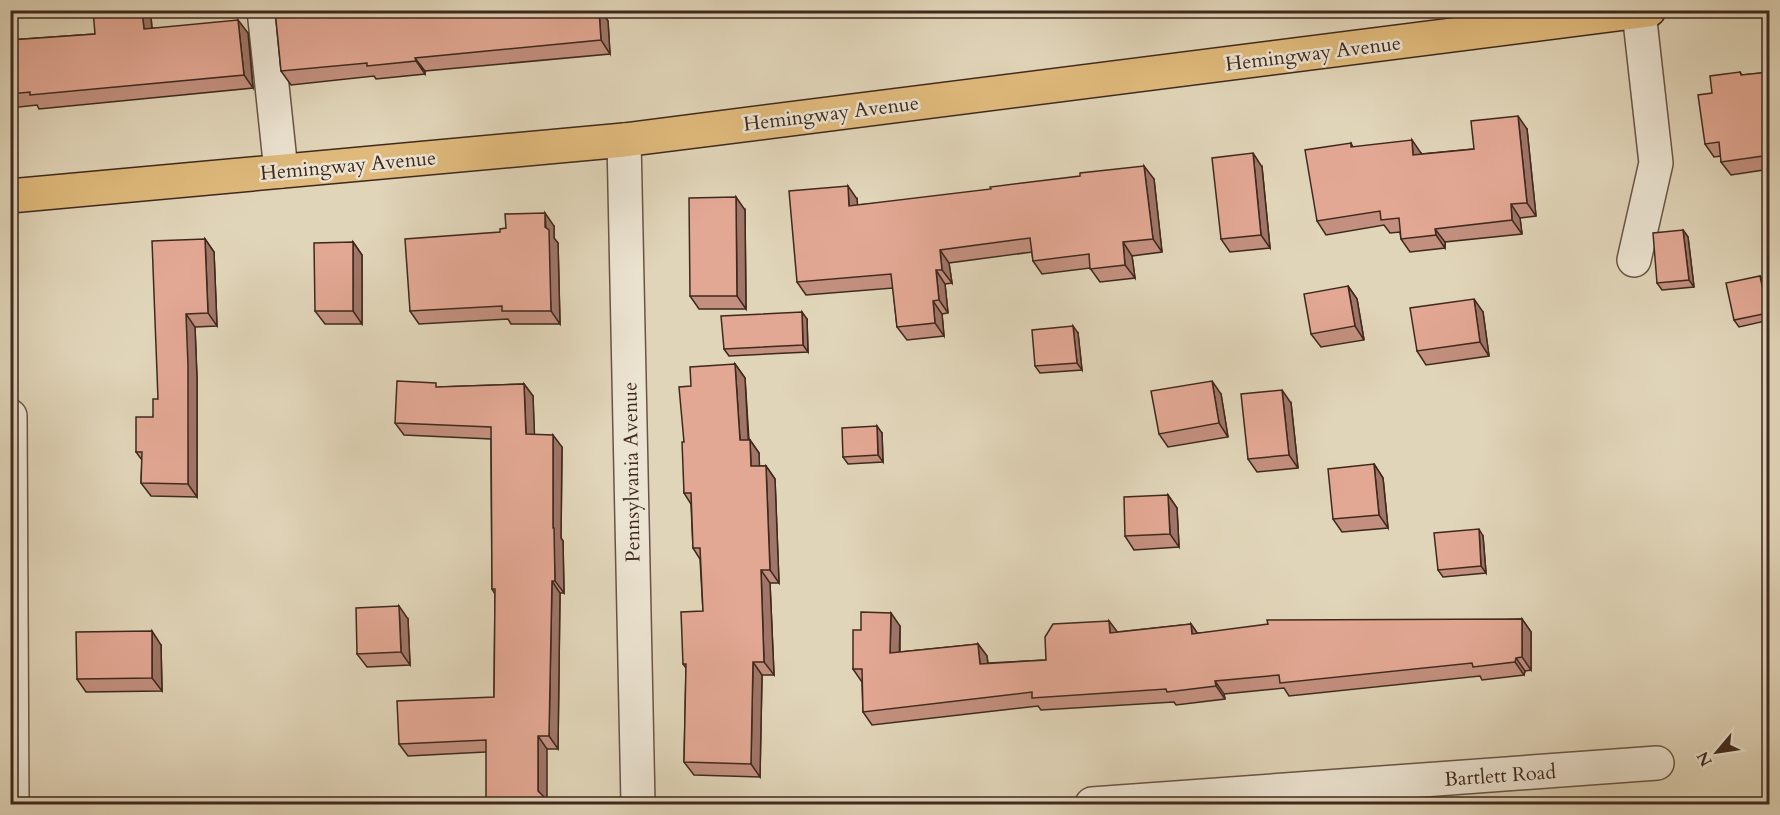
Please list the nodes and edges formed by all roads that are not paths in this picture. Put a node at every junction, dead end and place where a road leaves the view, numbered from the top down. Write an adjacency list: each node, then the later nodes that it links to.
1 (264, 10): 5 (street)
2 (1644, 11): 3 (main road, Hemingway Avenue); 7 (street)
3 (1519, 18): 4 (main road, Hemingway Avenue)
4 (624, 140): 5 (main road, Hemingway Avenue); 11 (street, Pennsylvania Avenue)
5 (280, 171): 6 (main road, Hemingway Avenue)
6 (10, 196)
7 (1634, 260)
8 (10, 416): 10 (street)
9 (1657, 763): 12 (street, Bartlett Road)
10 (12, 804)
11 (638, 804)
12 (1092, 804)

